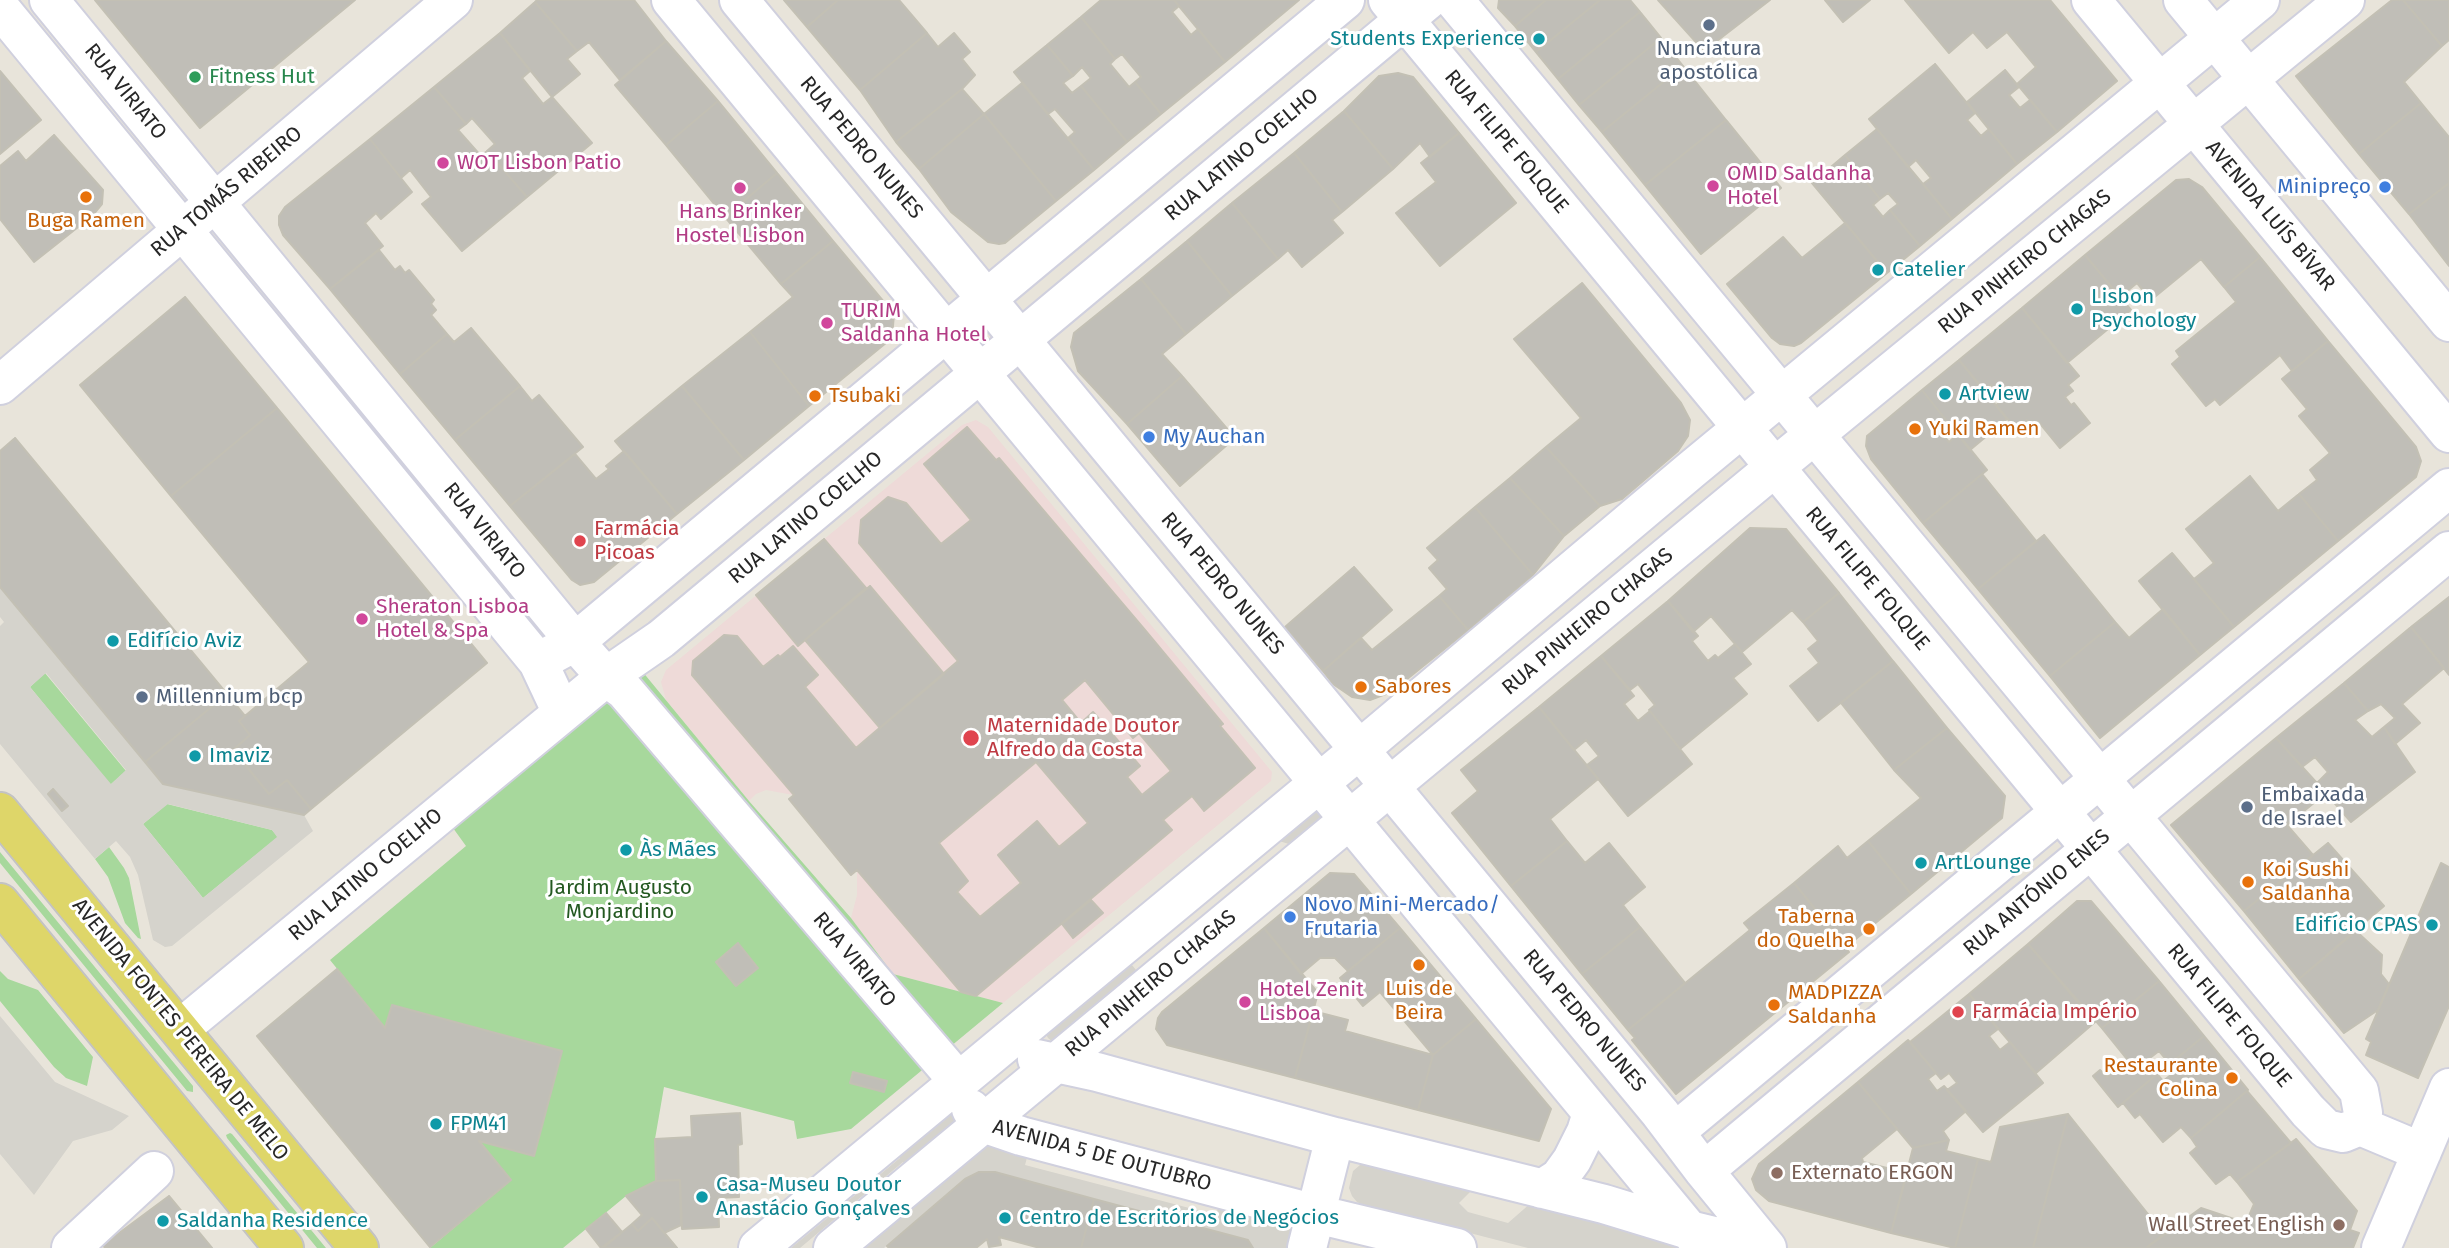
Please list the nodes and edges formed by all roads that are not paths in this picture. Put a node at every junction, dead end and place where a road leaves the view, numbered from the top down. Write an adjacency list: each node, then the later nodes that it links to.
1 (49, 0): 17 (street, RUA VIRIATO)
2 (453, 0): 17 (street, RUA TOMÁS RIBEIRO)
3 (671, 0): 21 (street)
4 (739, 0): 19 (street, RUA PEDRO NUNES)
5 (1345, 0): 19 (street)
6 (1454, 0): 25 (street)
7 (2091, 0): 15 (street, AVENIDA LUÍS BÍVAR)
8 (2183, 0): 13 (street)
9 (2260, 0): 13 (street)
10 (2346, 0): 14 (street, RUA PINHEIRO CHAGAS)
11 (1407, 7): 22 (street, RUA LATINO COELHO); 26 (street, RUA FILIPE FOLQUE)
12 (0, 8): 18 (street, RUA VIRIATO)
13 (2214, 38): 14 (street); 15 (street)
14 (2249, 80): 16 (street, RUA PINHEIRO CHAGAS); 20 (street)
15 (2160, 83): 16 (street, AVENIDA LUÍS BÍVAR); 25 (street)
16 (2194, 124): 27 (street, AVENIDA LUÍS BÍVAR); 28 (street, RUA PINHEIRO CHAGAS)
17 (215, 202): 18 (street, RUA TOMÁS RIBEIRO); 34 (street, RUA VIRIATO)
18 (183, 230): 24 (street, RUA TOMÁS RIBEIRO); 36 (street, RUA VIRIATO)
19 (986, 299): 21 (street); 22 (street, RUA PEDRO NUNES)
20 (2449, 322)
21 (946, 333): 23 (street); 34 (street)
22 (1020, 340): 23 (street, RUA LATINO COELHO); 30 (street, RUA PEDRO NUNES)
23 (979, 374): 32 (street); 37 (street, RUA LATINO COELHO)
24 (0, 384)
25 (1781, 395): 26 (street); 28 (street)
26 (1742, 428): 29 (street, RUA FILIPE FOLQUE); 40 (street)
27 (2449, 433)
28 (1814, 435): 29 (street, RUA PINHEIRO CHAGAS); 41 (street)
29 (1774, 467): 43 (street, RUA PINHEIRO CHAGAS); 45 (street, RUA FILIPE FOLQUE)
30 (1127, 469): 32 (street); 40 (street, RUA PEDRO NUNES)
31 (2449, 488): 35 (street)
32 (1087, 503): 42 (street)
33 (2449, 551): 38 (street, RUA ANTÓNIO ENES)
34 (575, 642): 36 (street); 37 (street, RUA VIRIATO)
35 (2242, 661): 38 (street); 41 (street)
36 (538, 662): 39 (street, RUA VIRIATO)
37 (606, 677): 39 (street, RUA LATINO COELHO); 52 (street, RUA VIRIATO)
38 (2272, 698): 46 (street, RUA ANTÓNIO ENES)
39 (562, 713): 50 (street, RUA LATINO COELHO)
40 (1359, 750): 42 (street); 43 (street, RUA PEDRO NUNES)
41 (2099, 779): 45 (street); 46 (street)
42 (1319, 783): 47 (street); 52 (street)
43 (1390, 787): 47 (street, RUA PINHEIRO CHAGAS); 57 (street, RUA PEDRO NUNES)
44 (0, 811): 50 (main road, AVENIDA FONTES PEREIRA DE MELO)
45 (2060, 812): 48 (street, RUA FILIPE FOLQUE); 57 (street)
46 (2130, 816): 48 (street, RUA ANTÓNIO ENES); 56 (street)
47 (1349, 820): 51 (street, RUA PINHEIRO CHAGAS); 54 (street)
48 (2090, 849): 56 (street, RUA FILIPE FOLQUE); 61 (street, RUA ANTÓNIO ENES)
49 (0, 903): 67 (main road)
50 (180, 1030): 68 (main road, AVENIDA FONTES PEREIRA DE MELO)
51 (1056, 1062): 52 (street); 55 (street, RUA PINHEIRO CHAGAS); 58 (street)
52 (965, 1076): 55 (street, AVENIDA 5 DE OUTUBRO); 69 (street)
53 (2449, 1088): 59 (street)
54 (1592, 1113): 62 (street); 65 (street)
55 (983, 1123): 63 (street, AVENIDA 5 DE OUTUBRO); 70 (street, RUA PINHEIRO CHAGAS)
56 (2360, 1126): 59 (street, RUA FILIPE FOLQUE)
57 (1675, 1132): 61 (street, RUA PEDRO NUNES)
58 (1335, 1137): 62 (street); 63 (street)
59 (2422, 1152): 73 (street)
60 (154, 1171): 66 (street)
61 (1704, 1171): 72 (street)
62 (1542, 1189): 65 (street)
63 (1311, 1231): 64 (street, AVENIDA 5 DE OUTUBRO)
64 (1350, 1235): 71 (street, AVENIDA 5 DE OUTUBRO)
65 (1696, 1239): 72 (street)
66 (71, 1248)
67 (284, 1248)
68 (359, 1248)
69 (758, 1248)
70 (833, 1248)
71 (1457, 1248)
72 (1765, 1248)
73 (2381, 1248)

